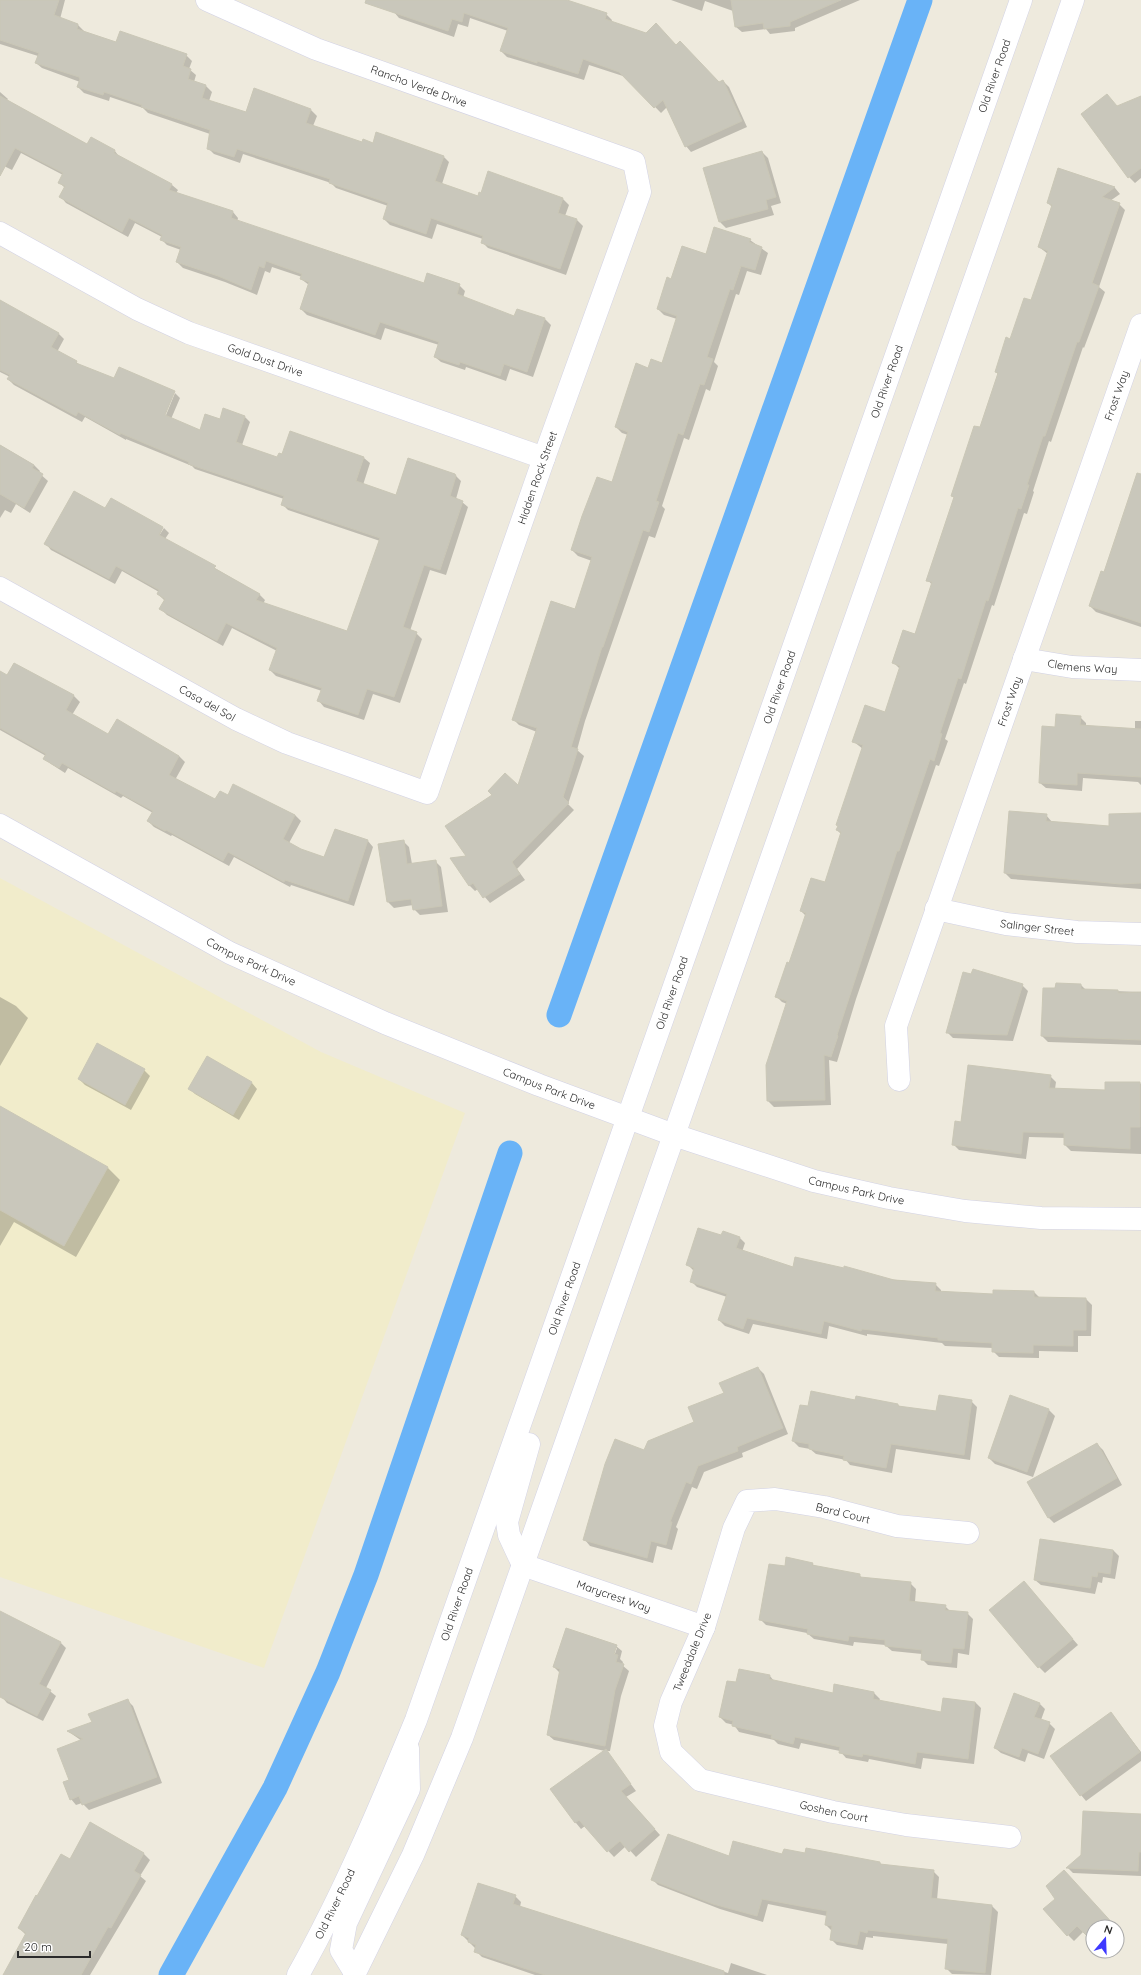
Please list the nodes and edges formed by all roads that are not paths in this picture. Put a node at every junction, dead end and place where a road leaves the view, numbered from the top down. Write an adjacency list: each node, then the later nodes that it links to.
1 (207, 0): 4 (street, Rancho Verde Drive)
2 (1021, 0): 16 (street, Old River Road)
3 (1073, 0): 17 (street)
4 (634, 162): 7 (street, Hidden Rock Street)
5 (0, 233): 7 (street, Gold Dust Drive)
6 (1141, 325): 9 (street, Frost Way)
7 (544, 458): 11 (street, Hidden Rock Street)
8 (0, 588): 11 (street, Casa del Sol)
9 (1024, 659): 10 (street, Clemens Way); 13 (street, Frost Way)
10 (1141, 670)
11 (426, 793)
12 (0, 825): 16 (street, Campus Park Drive)
13 (936, 909): 14 (street, Salinger Street); 15 (street, Frost Way)
14 (1141, 934)
15 (899, 1080)
16 (628, 1119): 17 (street, Campus Park Drive); 19 (street, Old River Road)
17 (674, 1135): 18 (street, Campus Park Drive); 22 (street)
18 (1141, 1219)
19 (528, 1406): 22 (street); 24 (street, Old River Road)
20 (734, 1528): 21 (street, Bard Court); 23 (street, Tweeddale Drive)
21 (968, 1533)
22 (523, 1565): 23 (street, Marycrest Way); 27 (street)
23 (704, 1627): 25 (street, Tweeddale Drive)
24 (408, 1739): 27 (street); 28 (street, Old River Road)
25 (672, 1752): 26 (street, Goshen Court)
26 (1010, 1837)
27 (357, 1974)
28 (298, 1975)

